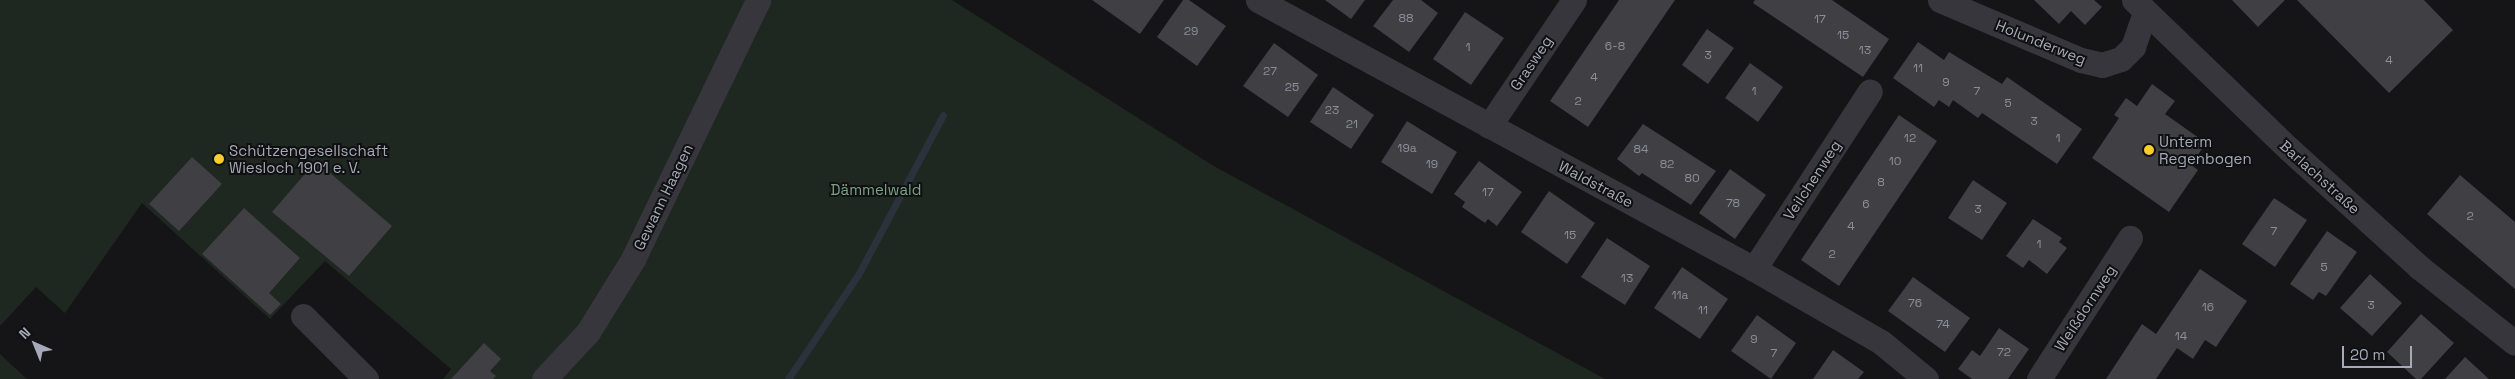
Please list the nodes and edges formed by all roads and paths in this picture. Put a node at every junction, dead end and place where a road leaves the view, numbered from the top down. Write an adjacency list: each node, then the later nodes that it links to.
1 (758, 0): 13 (street, Gewann Haagen)
2 (1574, 0): 7 (street, Grasweg)
3 (1940, 0): 5 (street, Holunderweg)
4 (1268, 2): 7 (street, Waldstraße)
5 (2139, 6): 11 (street, Barlachstraße)
6 (1870, 91): 9 (street, Veilchenweg)
7 (1489, 126): 9 (street, Waldstraße)
8 (2130, 238): 15 (street, Weißdornweg)
9 (1754, 269): 14 (street, Waldstraße)
10 (303, 316): 12 (street)
11 (2515, 343)
12 (366, 379)
13 (544, 379)
14 (1926, 379)
15 (2039, 379)

